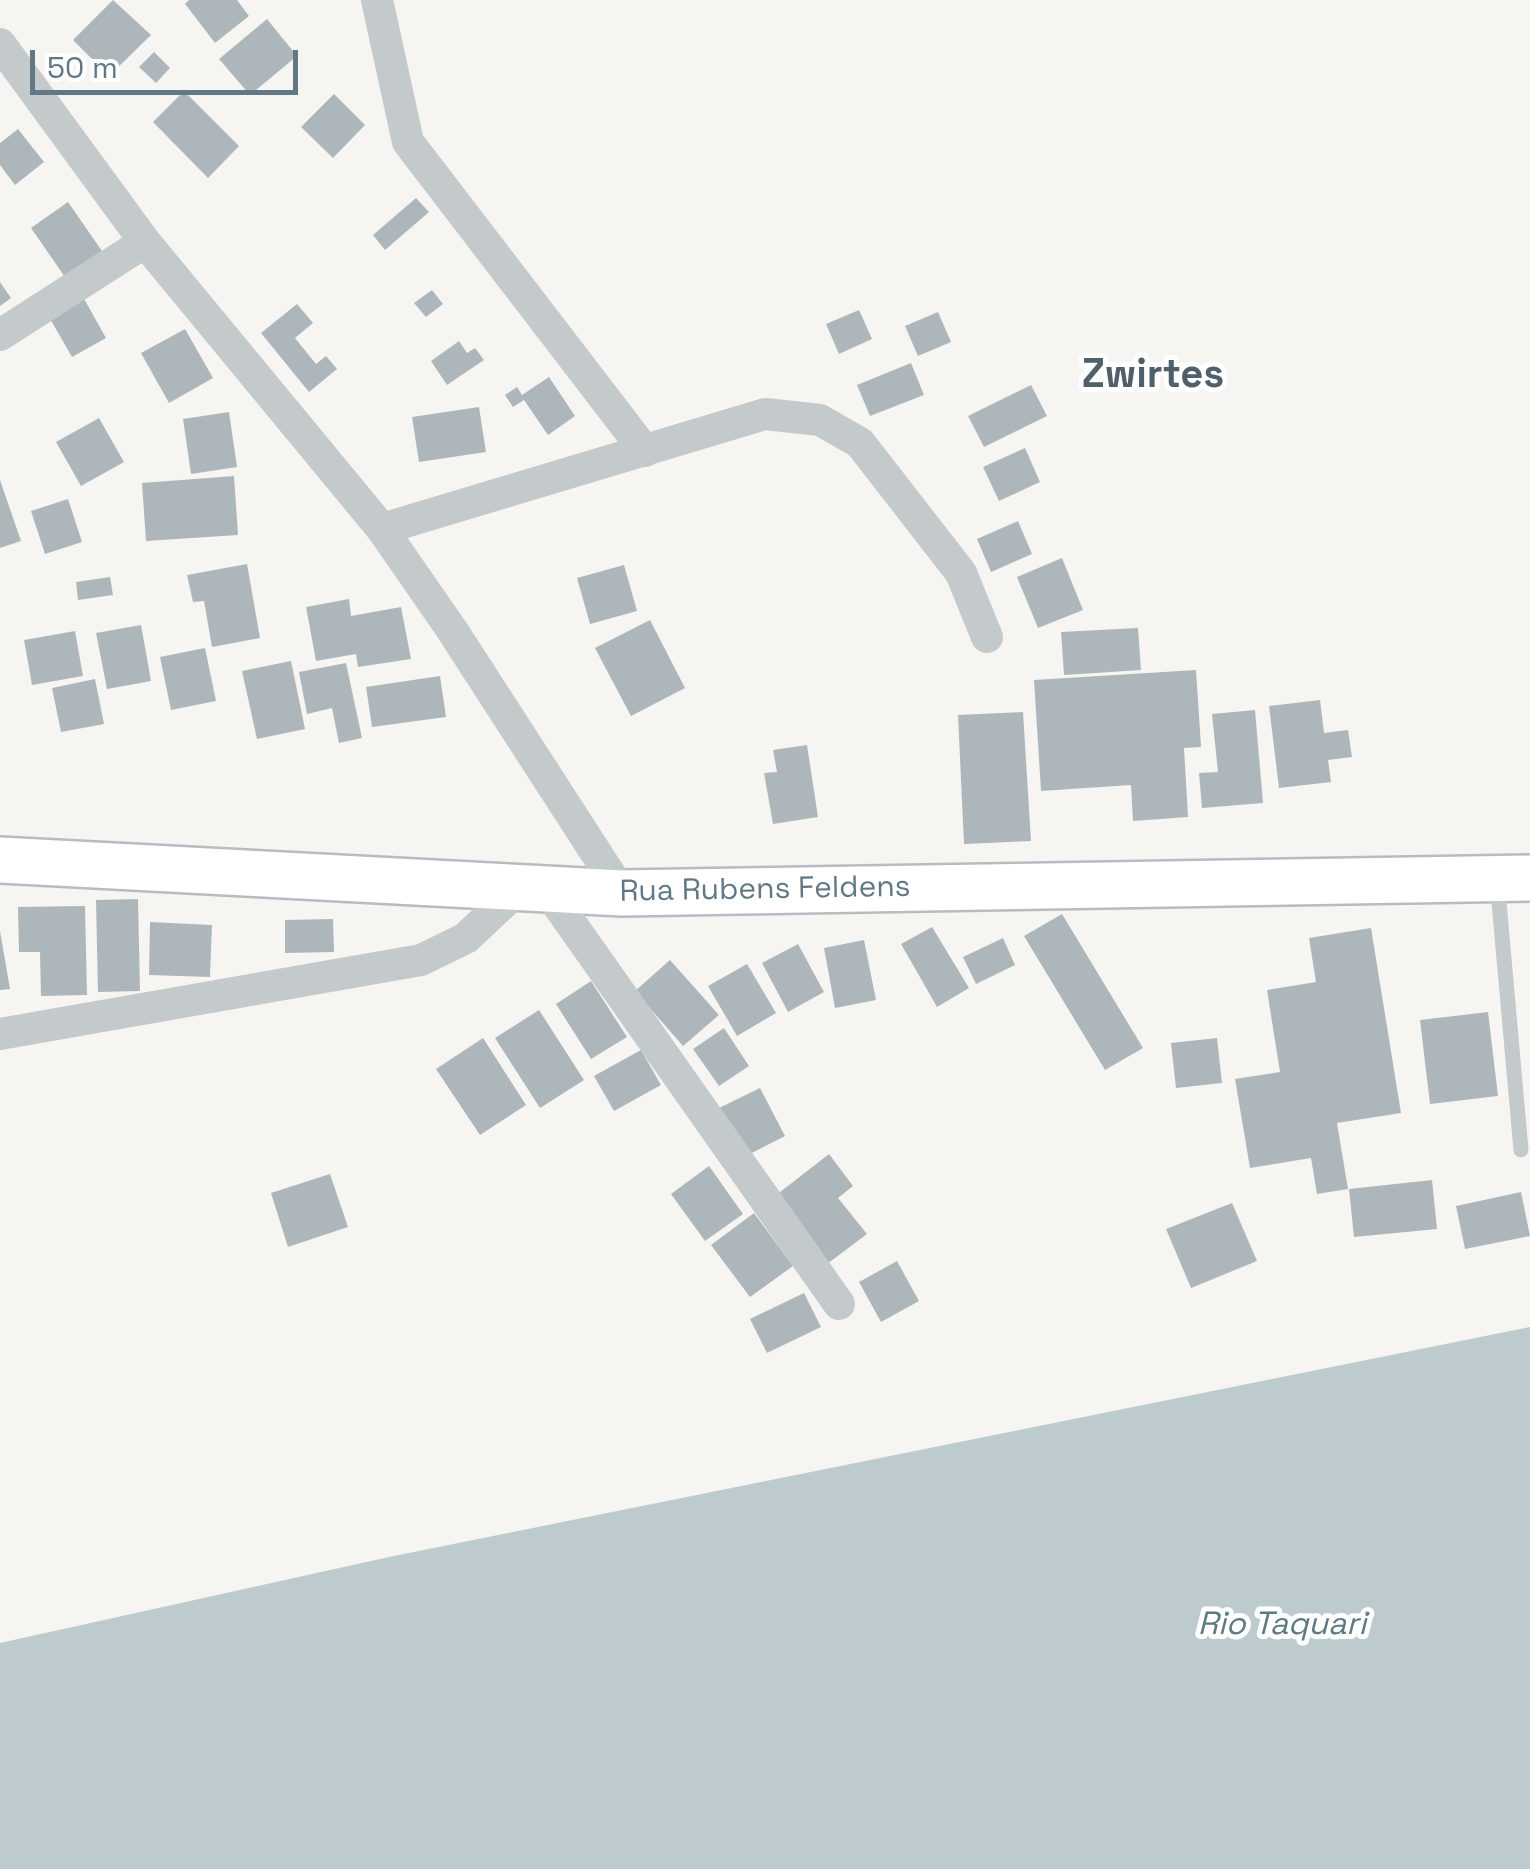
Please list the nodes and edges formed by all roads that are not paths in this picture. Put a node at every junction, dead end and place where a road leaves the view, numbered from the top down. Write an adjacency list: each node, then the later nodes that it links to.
1 (378, 0): 5 (street)
2 (0, 44): 3 (street)
3 (145, 242): 4 (street); 6 (street)
4 (0, 335)
5 (645, 451): 6 (street); 7 (street)
6 (382, 529): 11 (street)
7 (988, 637)
8 (0, 860): 10 (main road, Rua Rubens Feldens)
9 (1513, 878): 11 (main road, Rua Rubens Feldens); 13 (lane)
10 (533, 890): 11 (main road, Rua Rubens Feldens); 12 (street); 14 (street)
11 (622, 893)
12 (0, 1034)
13 (1520, 1150)
14 (839, 1304)

